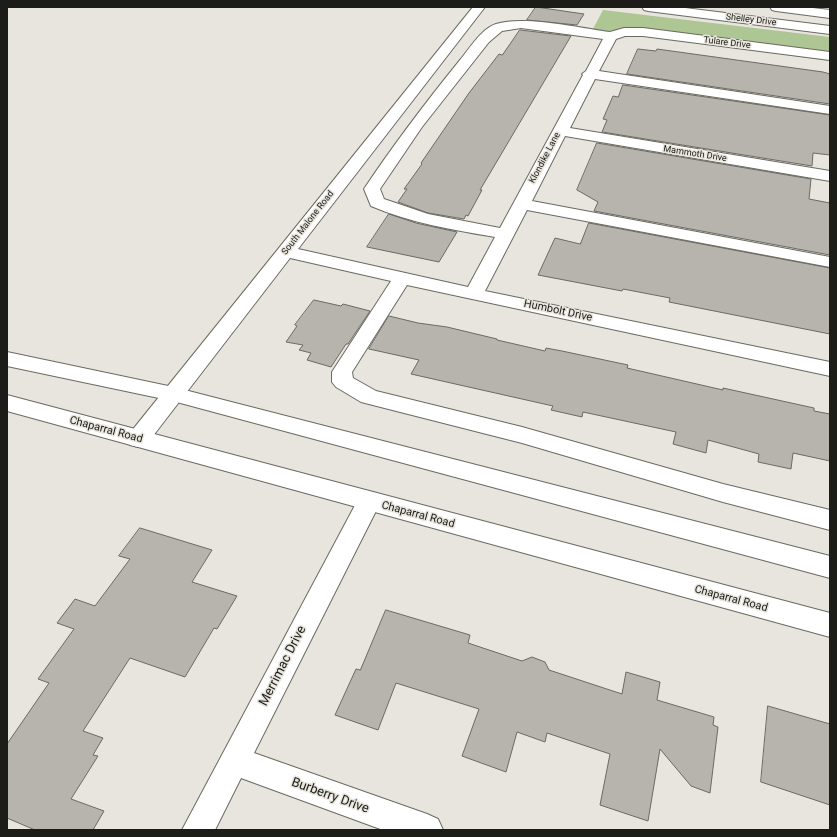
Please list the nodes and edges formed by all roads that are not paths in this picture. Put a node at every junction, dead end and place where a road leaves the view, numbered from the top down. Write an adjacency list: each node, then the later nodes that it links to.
1 (479, 7): 14 (street, South Malone Road)
2 (648, 7): 5 (street, Shelley Drive)
3 (776, 7): 4 (street)
4 (830, 14)
5 (830, 30)
6 (618, 34): 7 (street, Tulare Drive); 8 (street, Klondike Lane); 13 (street, Tulare Drive)
7 (830, 56)
8 (590, 74): 9 (street); 10 (street, Klondike Lane)
9 (830, 110)
10 (560, 131): 11 (street, Mammoth Drive); 12 (street, Klondike Lane)
11 (830, 176)
12 (521, 204): 13 (street, Klondike Lane); 15 (street)
13 (506, 234): 17 (street, Klondike Lane)
14 (286, 252): 16 (street, Humbolt Drive); 20 (street, South Malone Road)
15 (830, 262)
16 (402, 278): 17 (street, Humbolt Drive); 24 (street)
17 (474, 294): 19 (street, Humbolt Drive)
18 (7, 359): 20 (street)
19 (830, 369)
20 (173, 394): 22 (street, South Malone Road); 25 (street)
21 (7, 403): 22 (street, Chaparral Road)
22 (138, 439): 23 (street, Chaparral Road)
23 (369, 501): 26 (street, Chaparral Road); 27 (street, Merrimac Drive)
24 (830, 520)
25 (830, 567)
26 (830, 625)
27 (234, 761): 28 (street, Merrimac Drive); 29 (street, Burberry Drive)
28 (198, 830)
29 (427, 830)

